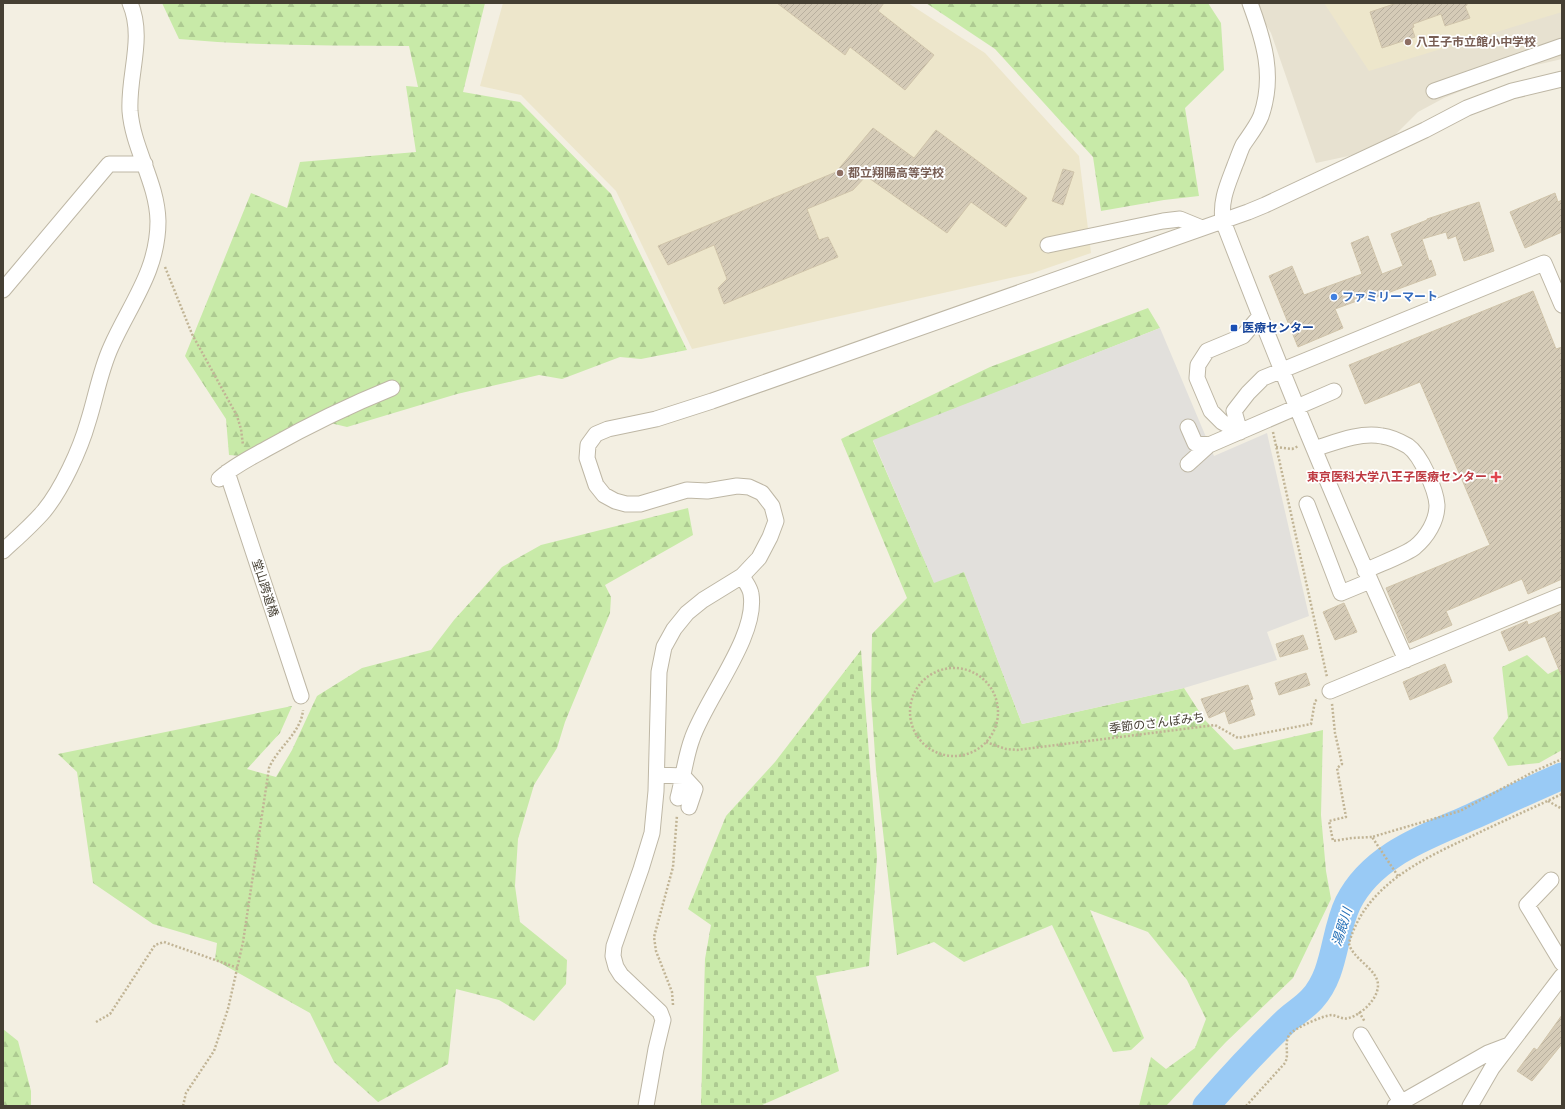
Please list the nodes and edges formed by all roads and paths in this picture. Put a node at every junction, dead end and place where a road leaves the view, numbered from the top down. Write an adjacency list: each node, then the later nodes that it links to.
1 (130, 3): 6 (street)
2 (1250, 3): 7 (street)
3 (1562, 46): 5 (street)
4 (1562, 79): 7 (street)
5 (1434, 92)
6 (145, 164): 10 (street); 11 (street)
7 (1223, 221): 8 (street); 13 (street)
8 (1202, 228): 9 (street); 28 (street)
9 (1048, 245)
10 (154, 252): 24 (path); 27 (street)
11 (3, 290)
12 (1562, 305): 14 (street)
13 (1260, 316): 14 (street); 20 (street)
14 (1282, 370): 17 (street); 20 (street)
15 (392, 388): 24 (street)
16 (1334, 391): 17 (street)
17 (1297, 408): 18 (street); 23 (street)
18 (1270, 419): 20 (street); 22 (path)
19 (1188, 427): 21 (street)
20 (1240, 432): 21 (street)
21 (1209, 445): 25 (street)
22 (1276, 447): 23 (path); 32 (path)
23 (1310, 447): 29 (street); 29 (street)
24 (245, 461): 33 (street, 堂山跨道橋)
25 (1188, 464)
26 (1306, 504): 29 (street)
27 (3, 551)
28 (742, 576): 36 (street); 37 (street)
29 (1368, 576): 31 (street)
30 (1562, 595): 31 (street)
31 (1406, 660): 32 (street)
32 (1330, 691): 34 (path, 季節のさんぽみち); 42 (path)
33 (301, 696): 46 (path)
34 (986, 742): 34 (path)
35 (1562, 759): 42 (path)
36 (657, 775): 37 (street); 48 (street)
37 (683, 776): 40 (street)
38 (1562, 794): 39 (path)
39 (1548, 800): 41 (path); 43 (path)
40 (684, 803): 48 (path)
41 (1562, 809)
42 (1372, 837): 43 (path)
43 (1397, 875): 55 (path)
44 (1551, 880): 45 (street)
45 (1562, 963)
46 (238, 968): 49 (path); 53 (path)
47 (1560, 985): 51 (street)
48 (663, 1020): 54 (street)
49 (96, 1022)
50 (1361, 1035): 52 (street)
51 (1509, 1045): 52 (street); 56 (street)
52 (1401, 1104)
53 (183, 1106)
54 (646, 1106)
55 (1246, 1106)
56 (1470, 1106)

